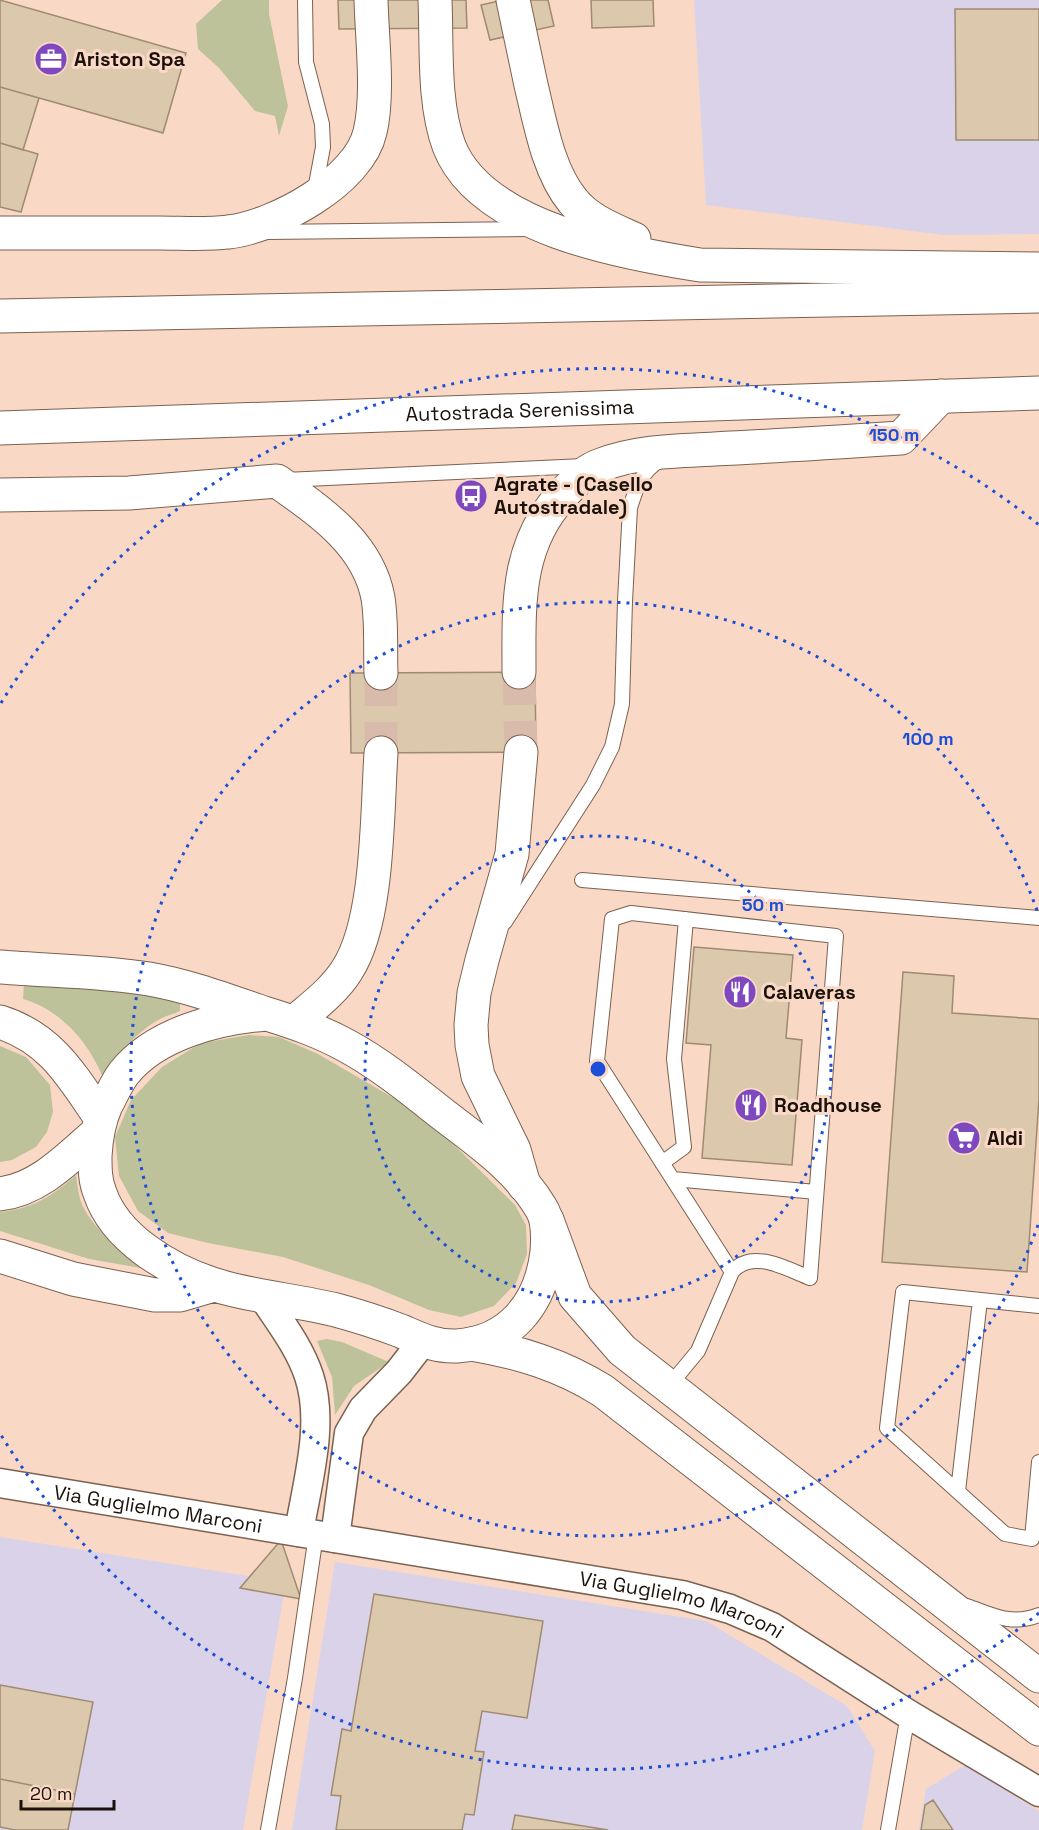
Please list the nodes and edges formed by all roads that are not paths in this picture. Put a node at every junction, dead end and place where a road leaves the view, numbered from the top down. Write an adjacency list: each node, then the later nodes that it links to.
1 (305, 0): 5 (lane)
2 (371, 0): 5 (main road)
3 (435, 0): 6 (main road)
4 (513, 0): 9 (main road)
5 (314, 196): 7 (main road)
6 (553, 229): 7 (lane); 9 (main road)
7 (228, 232): 8 (main road)
8 (0, 233)
9 (700, 265): 10 (main road)
10 (1039, 269)
11 (1039, 296): 12 (main road)
12 (0, 316)
13 (1039, 393): 14 (main road, Autostrada Serenissima)
14 (941, 396): 15 (main road, Autostrada Serenissima); 16 (main road)
15 (0, 428)
16 (681, 450): 17 (main road); 27 (lane)
17 (600, 465): 18 (lane); 20 (main road)
18 (277, 480): 19 (main road); 21 (main road)
19 (0, 495)
20 (519, 672)
21 (381, 673)
22 (521, 752): 27 (main road)
23 (381, 753): 29 (main road)
24 (582, 880): 25 (lane)
25 (1039, 918)
26 (686, 919): 32 (lane); 32 (lane); 35 (lane)
27 (482, 960): 34 (main road)
28 (0, 967): 29 (main road)
29 (280, 1018): 31 (main road); 34 (main road)
30 (0, 1022): 31 (main road)
31 (99, 1125): 36 (main road); 40 (main road)
32 (662, 1163): 33 (lane)
33 (673, 1179): 35 (lane); 39 (lane)
34 (524, 1185): 37 (main road)
35 (816, 1192): 39 (lane)
36 (0, 1194)
37 (545, 1214): 45 (main road); 46 (main road)
38 (0, 1256): 40 (main road)
39 (732, 1272): 46 (lane)
40 (214, 1285): 41 (main road)
41 (262, 1295): 44 (main road); 50 (street)
42 (980, 1300): 43 (lane); 49 (lane); 49 (lane)
43 (1039, 1306)
44 (423, 1341): 45 (main road); 50 (street)
45 (471, 1344): 55 (main road)
46 (669, 1386): 51 (main road)
47 (1039, 1462): 49 (lane)
48 (0, 1483): 50 (street, Via Guglielmo Marconi)
49 (958, 1491)
50 (316, 1535): 54 (street, Via Guglielmo Marconi); 57 (lane)
51 (937, 1595): 52 (lane); 53 (main road)
52 (1039, 1615)
53 (1039, 1676)
54 (908, 1714): 56 (street, Via Guglielmo Marconi); 58 (lane)
55 (1039, 1729)
56 (1039, 1792)
57 (268, 1830)
58 (888, 1830)

